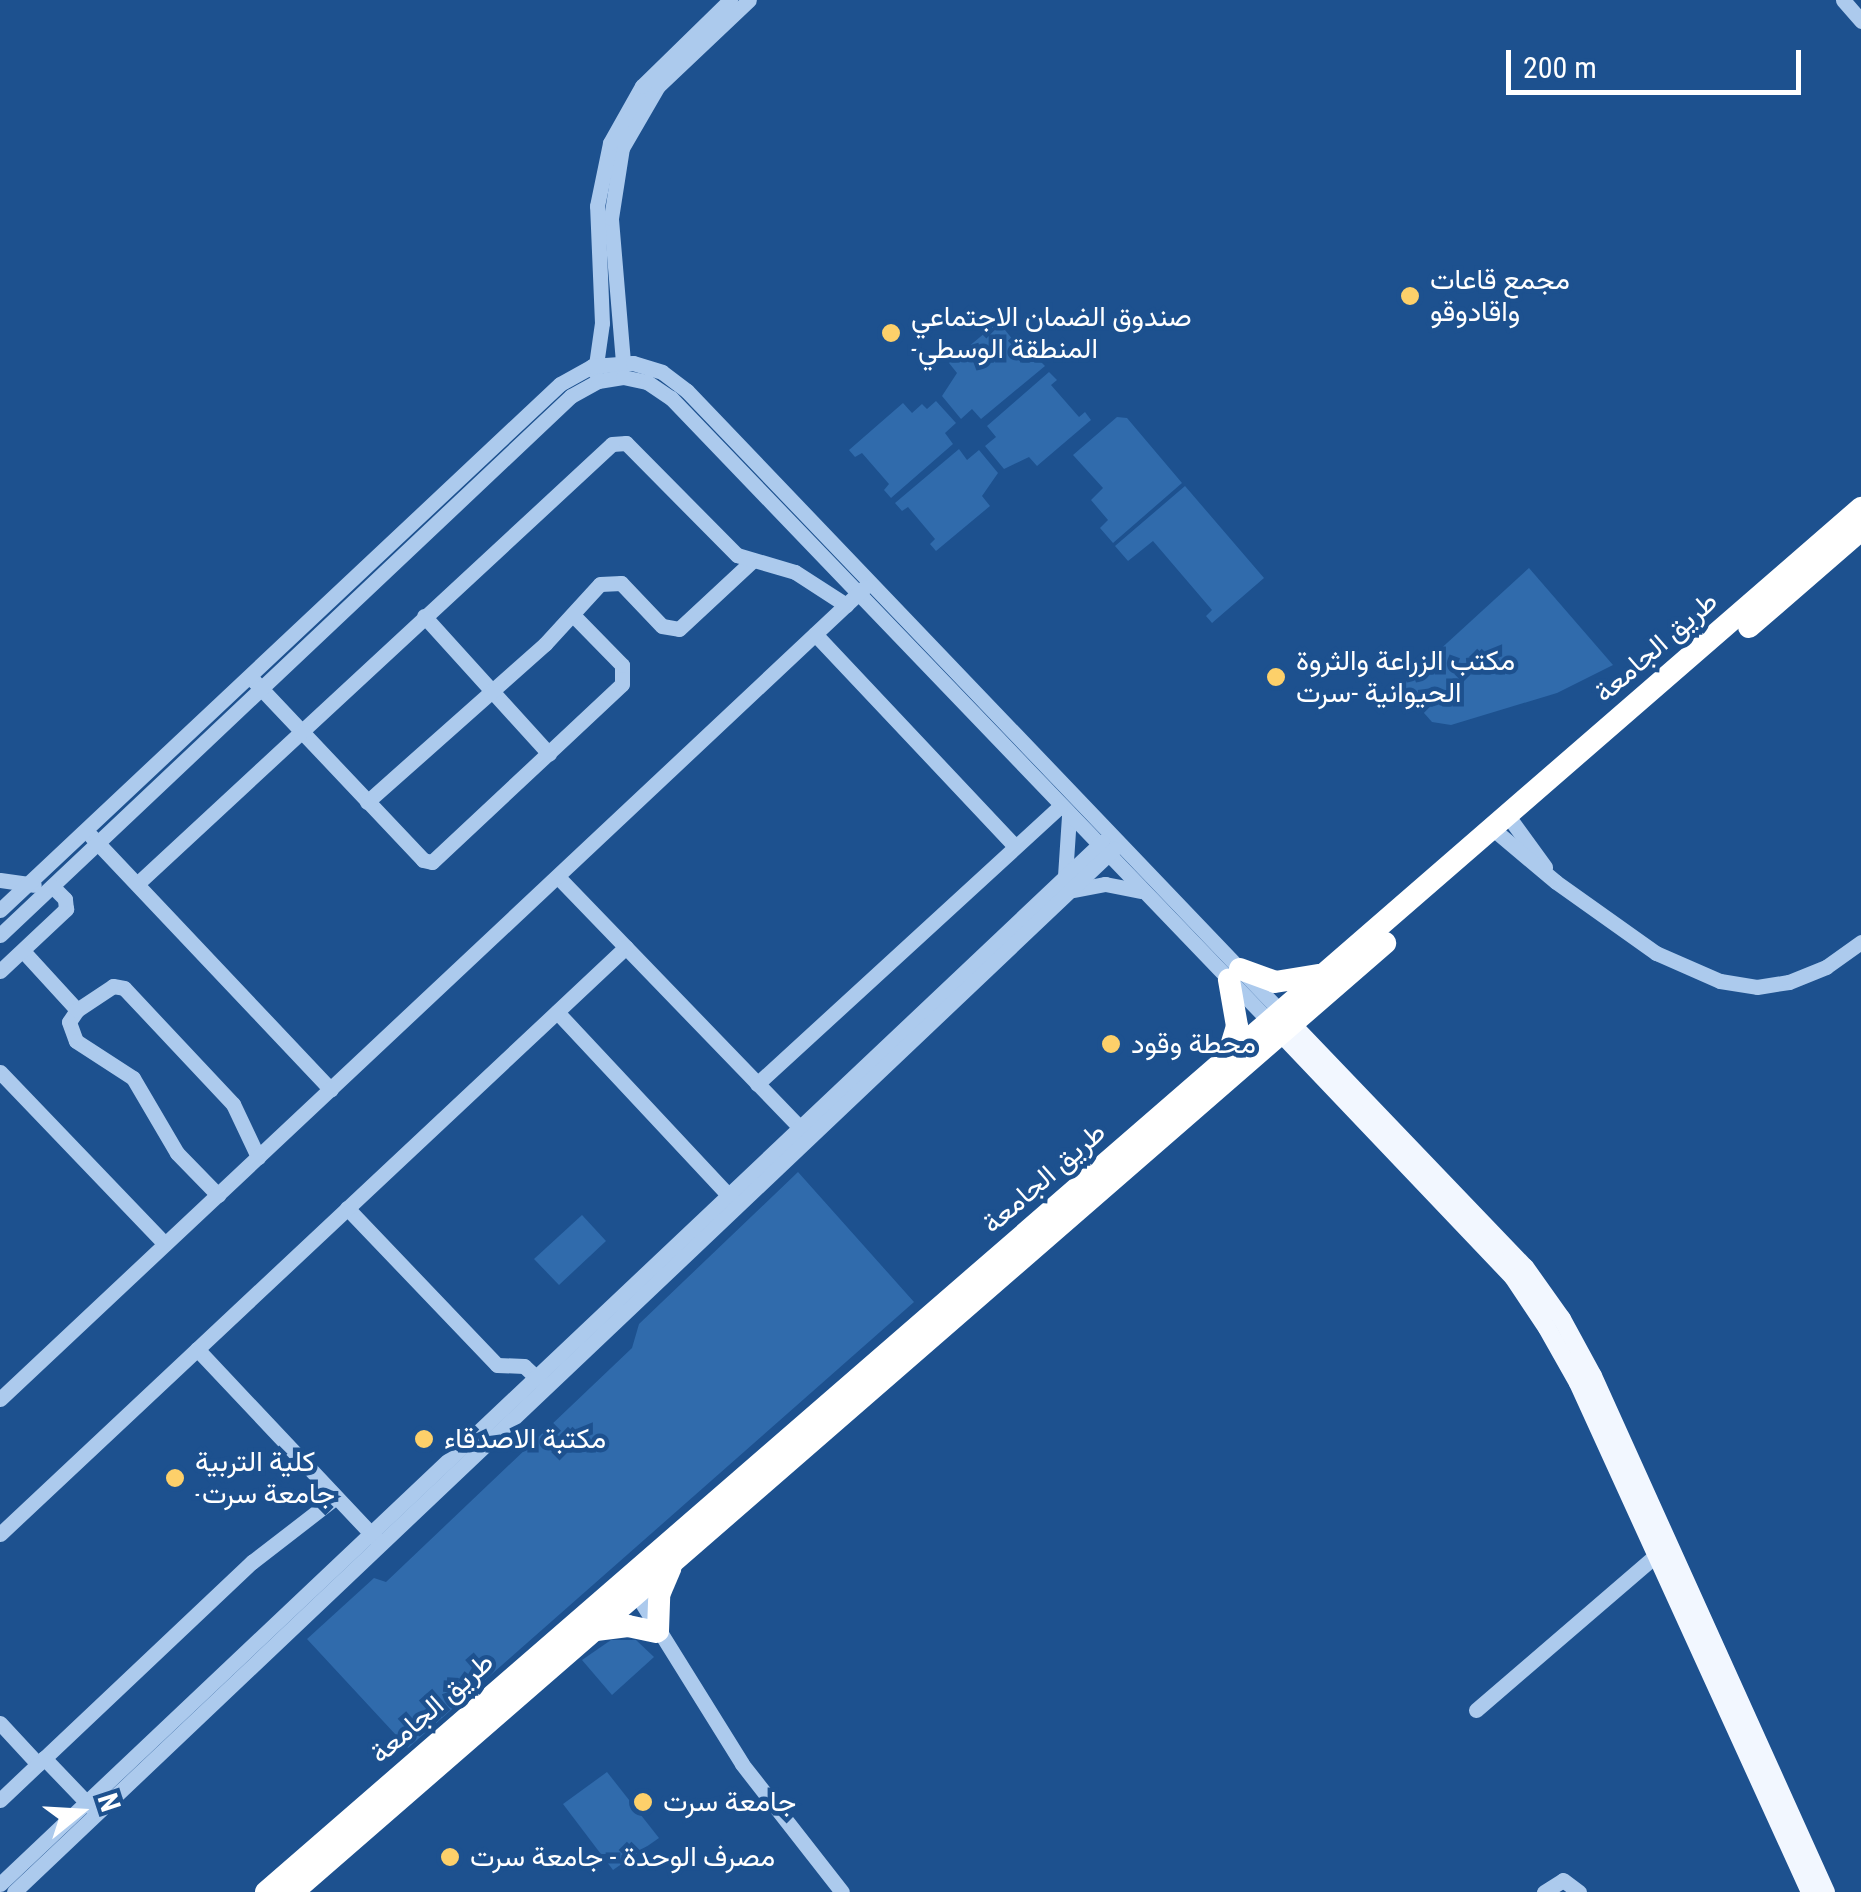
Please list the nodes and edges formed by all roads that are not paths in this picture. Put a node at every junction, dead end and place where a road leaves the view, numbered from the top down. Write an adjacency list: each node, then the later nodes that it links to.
1 (730, 0): 6 (street)
2 (749, 0): 5 (street)
3 (1843, 0): 4 (street)
4 (1861, 20)
5 (623, 362): 6 (street); 7 (street)
6 (595, 374): 7 (street); 14 (street); 15 (street)
7 (650, 375): 10 (street)
8 (1857, 523): 21 (highway, طريق الجامعة)
9 (751, 562): 10 (street); 11 (street); 12 (street)
10 (858, 594): 13 (street); 20 (street); 25 (street)
11 (573, 615): 16 (street); 18 (street)
12 (424, 616): 16 (street); 17 (street)
13 (815, 634): 24 (street); 26 (street)
14 (248, 676): 15 (street); 22 (street)
15 (260, 688): 17 (street); 23 (street)
16 (491, 689): 18 (street); 19 (street)
17 (301, 732): 19 (street); 29 (street)
18 (549, 754): 19 (street)
19 (367, 802)
20 (1064, 811): 24 (street); 25 (street); 30 (street)
21 (1505, 828): 35 (street); 39 (highway, طريق الجامعة); 43 (highway, طريق الجامعة)
22 (85, 830): 23 (street); 28 (street)
23 (97, 843): 29 (street); 31 (street)
24 (1014, 845): 46 (street)
25 (1108, 846): 30 (street); 32 (street); 40 (street)
26 (558, 876): 36 (street); 47 (street)
27 (0, 880): 28 (street)
28 (31, 881): 31 (street); 33 (street)
29 (136, 884): 47 (street)
30 (1068, 884): 32 (street); 48 (street)
31 (48, 890): 34 (street); 37 (street)
32 (1142, 891): 40 (street)
33 (0, 910)
34 (0, 935)
35 (1861, 942)
36 (626, 947): 42 (street); 46 (street)
37 (22, 951): 38 (street); 41 (street)
38 (0, 972)
39 (1327, 973): 40 (highway); 43 (highway, طريق الجامعة)
40 (1235, 975): 43 (street); 44 (highway)
41 (76, 1010): 50 (street); 51 (street)
42 (556, 1012): 52 (street); 53 (street)
43 (1282, 1023): 44 (highway, طريق الجامعة); 49 (highway, طريق الجامعة); 62 (main road); 80 (main road)
44 (1227, 1060): 49 (highway, طريق الجامعة)
45 (0, 1072): 54 (street)
46 (757, 1084): 48 (street)
47 (330, 1090): 50 (street)
48 (804, 1133): 52 (street)
49 (1148, 1139): 55 (highway, طريق الجامعة)
50 (258, 1157): 51 (street)
51 (218, 1195): 54 (street)
52 (733, 1200): 57 (street)
53 (348, 1208): 56 (street); 57 (street)
54 (166, 1244): 58 (street)
55 (912, 1344): 63 (highway, طريق الجامعة); 64 (highway, طريق الجامعة)
56 (196, 1350): 59 (street); 60 (street)
57 (541, 1382): 61 (street)
58 (0, 1399)
59 (336, 1497): 61 (street); 69 (street)
60 (0, 1534)
61 (376, 1539): 71 (street)
62 (1656, 1554): 67 (street); 79 (main road)
63 (673, 1562): 64 (highway, طريق الجامعة); 66 (highway)
64 (629, 1589): 65 (highway, طريق الجامعة); 66 (street); 74 (highway, طريق الجامعة)
65 (596, 1630): 66 (highway); 75 (highway, طريق الجامعة)
66 (659, 1635): 76 (street)
67 (1476, 1710)
68 (0, 1723): 69 (street)
69 (41, 1761): 70 (street); 71 (street)
70 (0, 1800)
71 (92, 1808): 72 (street); 73 (street)
72 (0, 1884)
73 (14, 1892)
74 (266, 1892)
75 (293, 1892)
76 (842, 1892)
77 (1544, 1892): 78 (street)
78 (1579, 1892)
79 (1810, 1892)
80 (1826, 1892)

